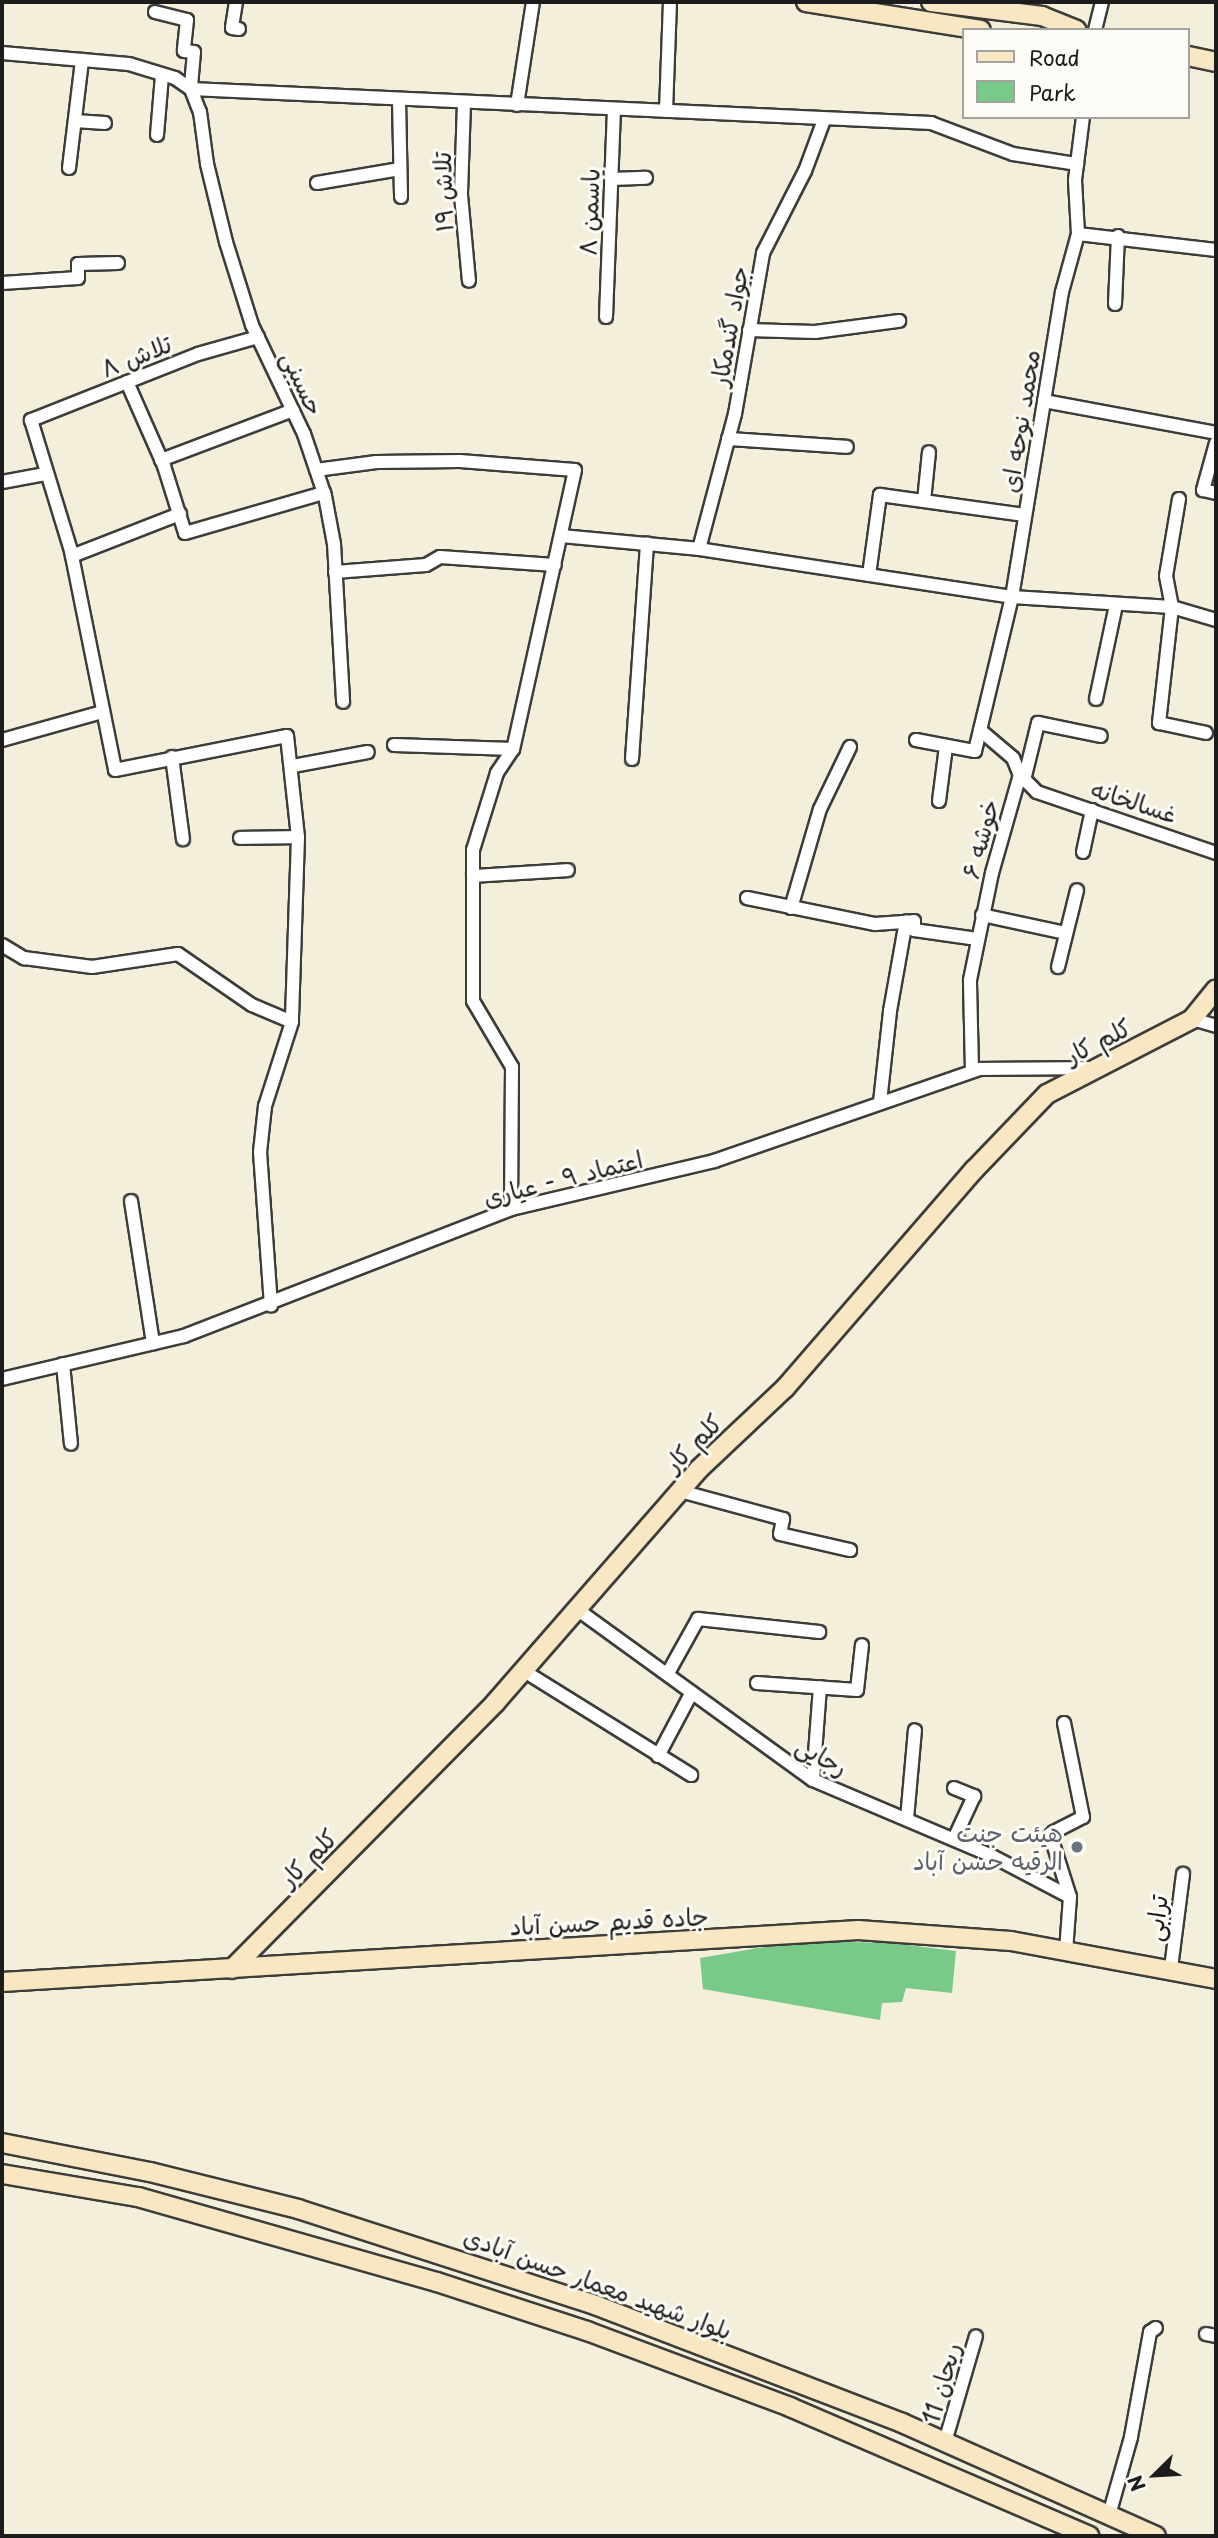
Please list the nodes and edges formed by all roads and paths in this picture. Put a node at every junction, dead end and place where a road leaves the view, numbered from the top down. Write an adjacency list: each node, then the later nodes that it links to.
1 (236, 2): 11 (street)
2 (533, 2): 20 (street)
3 (670, 2): 22 (street)
4 (806, 2): 8 (street)
5 (931, 2): 9 (street)
6 (1102, 2): 10 (street)
7 (155, 12): 17 (street)
8 (968, 28)
9 (1071, 28)
10 (1096, 28)
11 (239, 29)
12 (2, 53): 14 (street)
13 (1190, 56): 15 (street)
14 (82, 60): 16 (street); 25 (street)
15 (1216, 62)
16 (162, 75): 17 (street); 27 (street)
17 (191, 89): 18 (street); 45 (street, حسینی)
18 (399, 100): 19 (street); 30 (street)
19 (464, 103): 20 (street); 39 (street, تلاش ۱۹)
20 (517, 105): 21 (street)
21 (614, 109): 22 (street); 32 (street, یاسمن ۸)
22 (666, 111): 24 (street)
23 (1083, 119): 28 (street, محمد نوحه ای)
24 (824, 120): 28 (street); 44 (street, جواد گندمکار)
25 (75, 121): 26 (street); 29 (street)
26 (105, 123)
27 (157, 135)
28 (1077, 164): 35 (street, محمد نوحه ای)
29 (69, 168)
30 (400, 169): 33 (street); 34 (street)
31 (646, 178): 32 (street)
32 (611, 179): 42 (street, یاسمن ۸)
33 (317, 183)
34 (401, 197)
35 (1078, 234): 36 (street); 47 (street, محمد نوحه ای)
36 (1118, 236): 37 (street); 41 (street)
37 (1216, 250)
38 (118, 263): 40 (street)
39 (469, 281)
40 (2, 283)
41 (1115, 303)
42 (606, 317)
43 (899, 321): 44 (street)
44 (749, 330): 50 (street, جواد گندمکار)
45 (258, 337): 46 (street, تلاش ۸); 48 (street, حسینی)
46 (127, 382): 54 (street); 56 (street, تلاش ۸)
47 (1044, 401): 49 (street); 63 (street, محمد نوحه ای)
48 (293, 410): 54 (street); 55 (street, حسینی)
49 (1216, 433)
50 (729, 439): 52 (street); 66 (street, جواد گندمکار)
51 (1216, 443): 59 (street)
52 (847, 447)
53 (929, 453): 61 (street)
54 (161, 460): 62 (street)
55 (316, 470): 58 (street, حسینی); 64 (street)
56 (45, 474): 57 (street); 67 (street)
57 (2, 482)
58 (324, 493): 62 (street); 69 (street, حسینی)
59 (1216, 493)
60 (1179, 499): 73 (street)
61 (923, 501): 63 (street); 70 (street)
62 (180, 514): 67 (street)
63 (1026, 514): 71 (street, محمد نوحه ای)
64 (562, 536): 65 (street); 68 (street)
65 (647, 544): 66 (street); 89 (street)
66 (699, 549): 70 (street)
67 (72, 556): 77 (street)
68 (555, 565): 69 (street); 86 (street)
69 (335, 572): 76 (street, حسینی)
70 (869, 575): 71 (street)
71 (1012, 597): 72 (street); 78 (street, محمد نوحه ای)
72 (1116, 605): 73 (street); 75 (street)
73 (1172, 607): 74 (street); 79 (street)
74 (1216, 620)
75 (1096, 699)
76 (343, 702)
77 (102, 712): 81 (street); 88 (street)
78 (980, 730): 84 (street); 91 (street)
79 (1206, 733)
80 (1101, 736): 91 (street, خوشه ۶)
81 (2, 740)
82 (916, 740): 84 (street)
83 (394, 745): 86 (street)
84 (946, 746): 92 (street)
85 (850, 747): 103 (street)
86 (513, 749): 100 (street)
87 (368, 752): 90 (street)
88 (172, 757): 90 (street); 96 (street)
89 (632, 759)
90 (293, 766): 94 (street)
91 (1022, 777): 93 (street, غسالخانه); 104 (street, خوشه ۶)
92 (939, 801)
93 (1092, 810): 97 (street); 98 (street, غسالخانه)
94 (298, 837): 95 (street); 112 (street)
95 (240, 838)
96 (183, 839)
97 (1083, 852)
98 (1216, 853)
99 (569, 870): 100 (street)
100 (473, 876): 118 (street)
101 (1077, 890): 106 (street)
102 (747, 898): 103 (street)
103 (791, 908): 105 (street)
104 (982, 915): 106 (street); 107 (street, خوشه ۶)
105 (906, 921): 107 (street); 116 (street)
106 (1066, 933): 109 (street)
107 (977, 939): 115 (street, خوشه ۶)
108 (2, 945): 112 (street)
109 (1058, 967)
110 (1216, 989): 111 (street, کلم کار)
111 (1192, 1018): 113 (street); 114 (street, کلم کار)
112 (292, 1022): 119 (street)
113 (1216, 1026)
114 (1102, 1069): 115 (street, اعتماد ۹ - عیاری); 124 (street, کلم کار)
115 (972, 1071): 116 (street, اعتماد ۹ - عیاری)
116 (880, 1102): 118 (street, اعتماد ۹ - عیاری)
117 (131, 1201): 120 (street)
118 (511, 1209): 119 (street, اعتماد ۹ - عیاری)
119 (271, 1306): 120 (street, اعتماد ۹ - عیاری)
120 (153, 1343): 121 (street, اعتماد ۹ - عیاری)
121 (63, 1364): 122 (street, اعتماد ۹ - عیاری); 123 (street)
122 (2, 1379)
123 (71, 1444)
124 (680, 1490): 125 (street); 126 (street, کلم کار)
125 (850, 1550)
126 (578, 1610): 129 (street, کلم کار); 130 (street, رجایی)
127 (819, 1632): 130 (street)
128 (862, 1645): 132 (street)
129 (524, 1671): 136 (street); 146 (street, کلم کار)
130 (668, 1674): 133 (street, رجایی)
131 (757, 1683): 132 (street)
132 (820, 1687): 138 (street)
133 (692, 1692): 136 (street); 138 (street, رجایی)
134 (1064, 1723): 143 (street)
135 (915, 1730): 140 (street)
136 (658, 1756): 137 (street)
137 (691, 1775)
138 (813, 1780): 140 (street, رجایی)
139 (954, 1787): 141 (street)
140 (907, 1819): 141 (street, رجایی)
141 (954, 1839): 143 (street, رجایی)
142 (1183, 1874): 145 (street, ترابی)
143 (1070, 1896): 144 (street)
144 (1066, 1951): 145 (street, جاده قدیم حسن آباد); 146 (street, جاده قدیم حسن آباد)
145 (1171, 1968): 147 (street, جاده قدیم حسن آباد)
146 (232, 1969): 148 (street, جاده قدیم حسن آباد)
147 (1216, 1979)
148 (2, 1982)
149 (2, 2143): 153 (street, بلوار شهید معمار حسن آبادی)
150 (2, 2174): 155 (street, بلوار شهید معمار حسن آبادی)
151 (1156, 2328): 154 (street)
152 (976, 2336): 153 (street, ریحان 11)
153 (945, 2442): 154 (street, بلوار شهید معمار حسن آبادی)
154 (1109, 2515): 156 (street, بلوار شهید معمار حسن آبادی)
155 (1089, 2536)
156 (1156, 2536)

